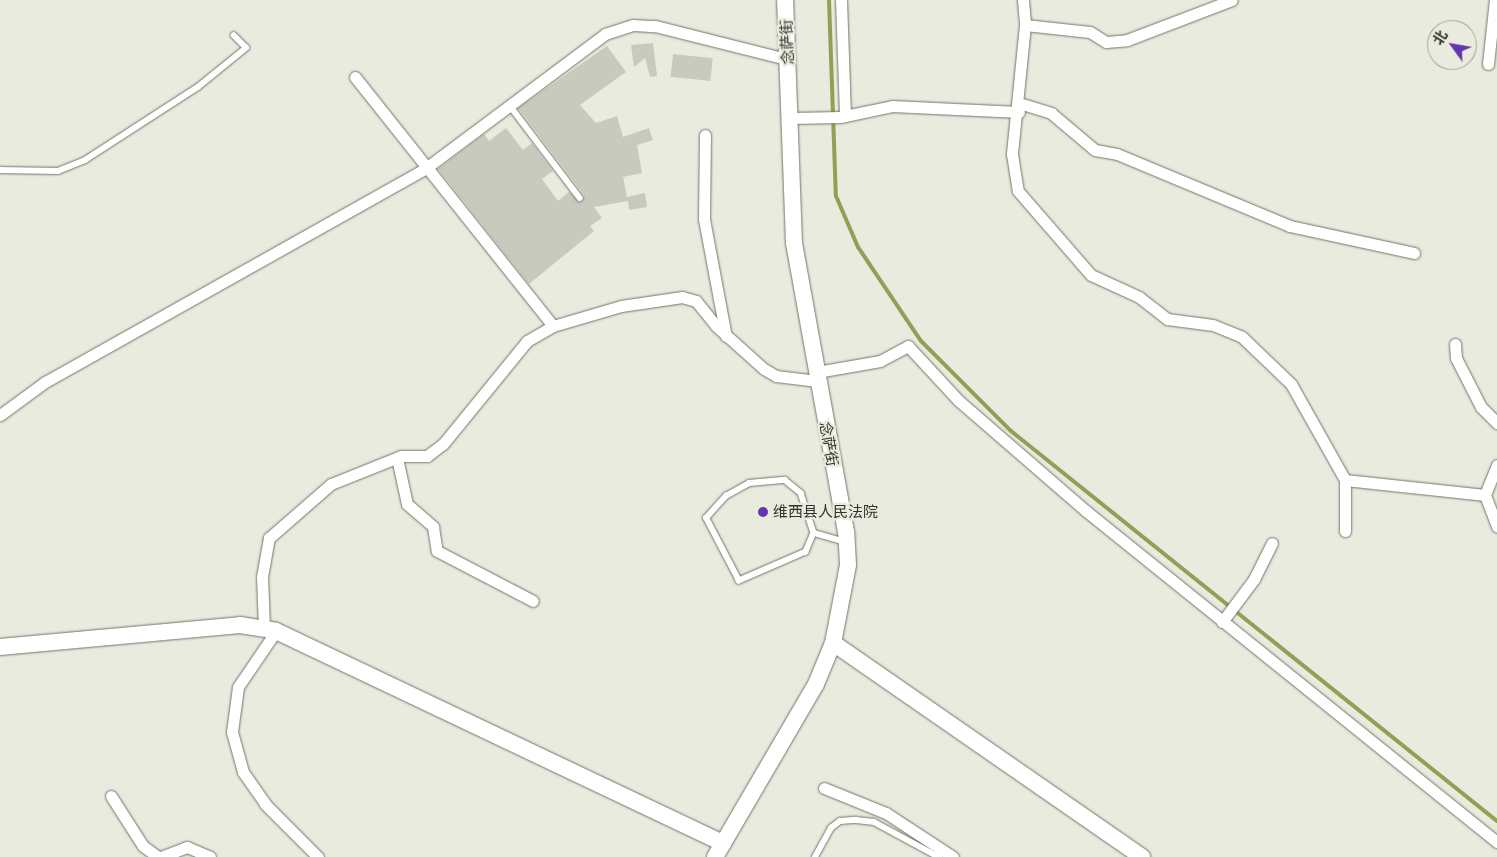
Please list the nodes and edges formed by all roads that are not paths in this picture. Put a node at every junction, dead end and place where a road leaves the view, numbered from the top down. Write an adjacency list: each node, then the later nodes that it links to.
1 (785, 0): 8 (street, 念萨街)
2 (841, 0): 13 (street)
3 (1023, 0): 6 (street)
4 (1232, 0): 6 (street)
5 (1495, 0): 9 (street)
6 (1025, 25): 12 (street)
7 (234, 36): 17 (lane)
8 (786, 59): 11 (street); 14 (street, 念萨街)
9 (1488, 64)
10 (355, 77): 16 (street)
11 (511, 107): 16 (street); 18 (lane)
12 (1019, 108): 13 (street); 19 (street); 28 (street)
13 (842, 116): 14 (street)
14 (792, 118): 23 (street, 念萨街)
15 (705, 135): 21 (street)
16 (426, 168): 20 (street); 24 (street)
17 (0, 170)
18 (580, 198)
19 (1414, 253)
20 (553, 326): 21 (street); 26 (street)
21 (726, 336): 23 (street)
22 (1454, 344): 25 (street)
23 (817, 376): 33 (street, 念萨街); 36 (street)
24 (0, 415)
25 (1497, 423)
26 (397, 458): 35 (street); 37 (street)
27 (1497, 465): 29 (street)
28 (1345, 480): 29 (street); 31 (street)
29 (1486, 495): 30 (street)
30 (1497, 527)
31 (1345, 531)
32 (814, 532): 32 (lane); 33 (lane)
33 (847, 542): 38 (street, 念萨街)
34 (1272, 543): 36 (street)
35 (533, 601)
36 (1222, 622): 42 (street)
37 (270, 629): 39 (street); 43 (street); 46 (street)
38 (834, 643): 43 (street, 念萨街); 50 (street)
39 (0, 647)
40 (824, 788): 49 (street)
41 (111, 796): 44 (street)
42 (1497, 842)
43 (719, 850)
44 (160, 857): 45 (street)
45 (210, 857)
46 (318, 857)
47 (815, 857): 48 (lane)
48 (939, 857)
49 (953, 857)
50 (1142, 857)

